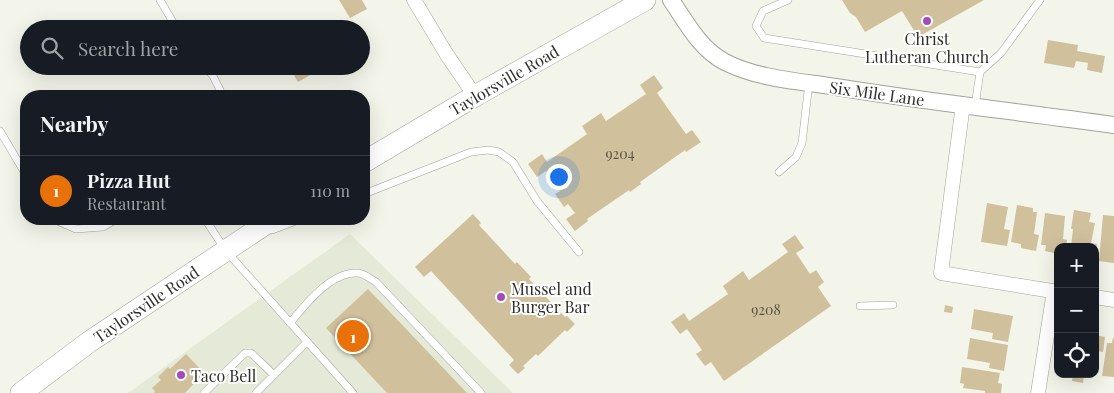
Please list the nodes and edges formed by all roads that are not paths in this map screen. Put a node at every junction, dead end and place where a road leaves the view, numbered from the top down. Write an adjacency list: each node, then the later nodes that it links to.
1 (160, 0): 7 (lane)
2 (414, 0): 12 (street)
3 (645, 0): 12 (main road, Taylorsville Road)
4 (670, 0): 10 (street, Six Mile Lane)
5 (788, 0): 8 (lane)
6 (1040, 0): 8 (lane)
7 (172, 20)
8 (980, 72): 13 (lane)
9 (212, 75): 11 (lane)
10 (809, 83): 13 (street, Six Mile Lane); 18 (lane)
11 (220, 90)
12 (475, 96): 16 (main road, Taylorsville Road)
13 (969, 105): 14 (street, Six Mile Lane); 27 (street)
14 (1114, 125)
15 (0, 131): 17 (lane)
16 (370, 158)
17 (20, 166)
18 (779, 172)
19 (370, 192): 26 (lane)
20 (67, 225): 21 (lane)
21 (107, 225)
22 (210, 225): 25 (lane)
23 (265, 225): 25 (main road, Taylorsville Road)
24 (286, 225): 25 (lane)
25 (230, 248): 33 (lane); 37 (main road, Taylorsville Road)
26 (579, 252)
27 (1054, 291)
28 (1099, 298): 29 (street)
29 (1114, 300)
30 (1054, 302): 43 (street)
31 (893, 305): 32 (lane)
32 (860, 306)
33 (290, 323): 34 (lane); 42 (lane)
34 (307, 342): 35 (lane); 41 (lane)
35 (274, 375): 36 (lane); 38 (lane)
36 (262, 387): 39 (lane); 40 (lane)
37 (21, 393)
38 (204, 393)
39 (256, 393)
40 (268, 393)
41 (353, 393)
42 (481, 393)
43 (1038, 393)

